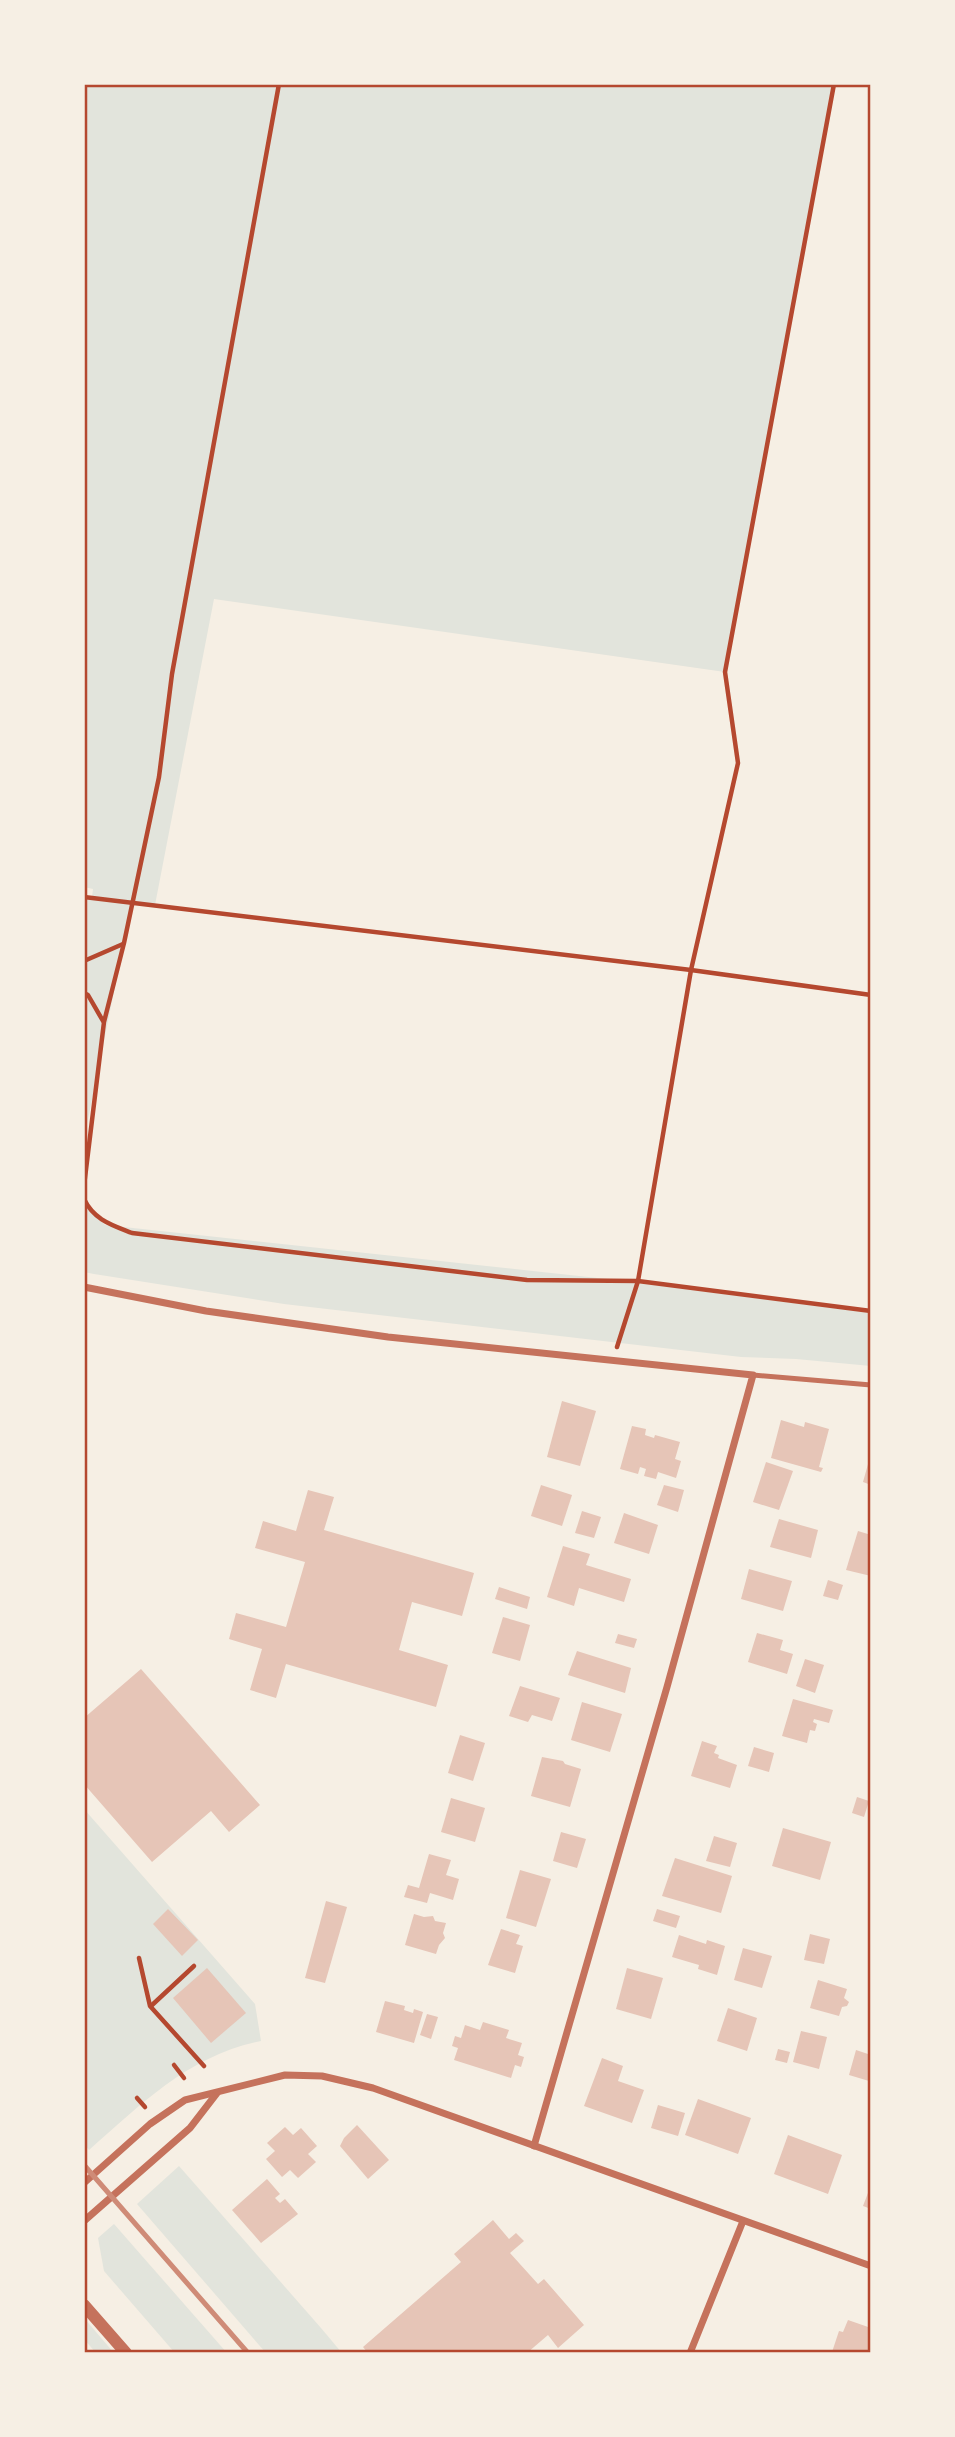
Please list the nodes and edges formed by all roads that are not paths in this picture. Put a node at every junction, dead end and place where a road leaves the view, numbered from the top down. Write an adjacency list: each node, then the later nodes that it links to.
1 (84, 1287): 2 (street)
2 (753, 1375): 3 (lane); 5 (street)
3 (871, 1385)
4 (217, 2093): 5 (street); 6 (street); 7 (street)
5 (534, 2146): 8 (street)
6 (84, 2183)
7 (84, 2221)
8 (743, 2221): 9 (street); 12 (street)
9 (871, 2266)
10 (84, 2305): 11 (street)
11 (126, 2353)
12 (690, 2353)

